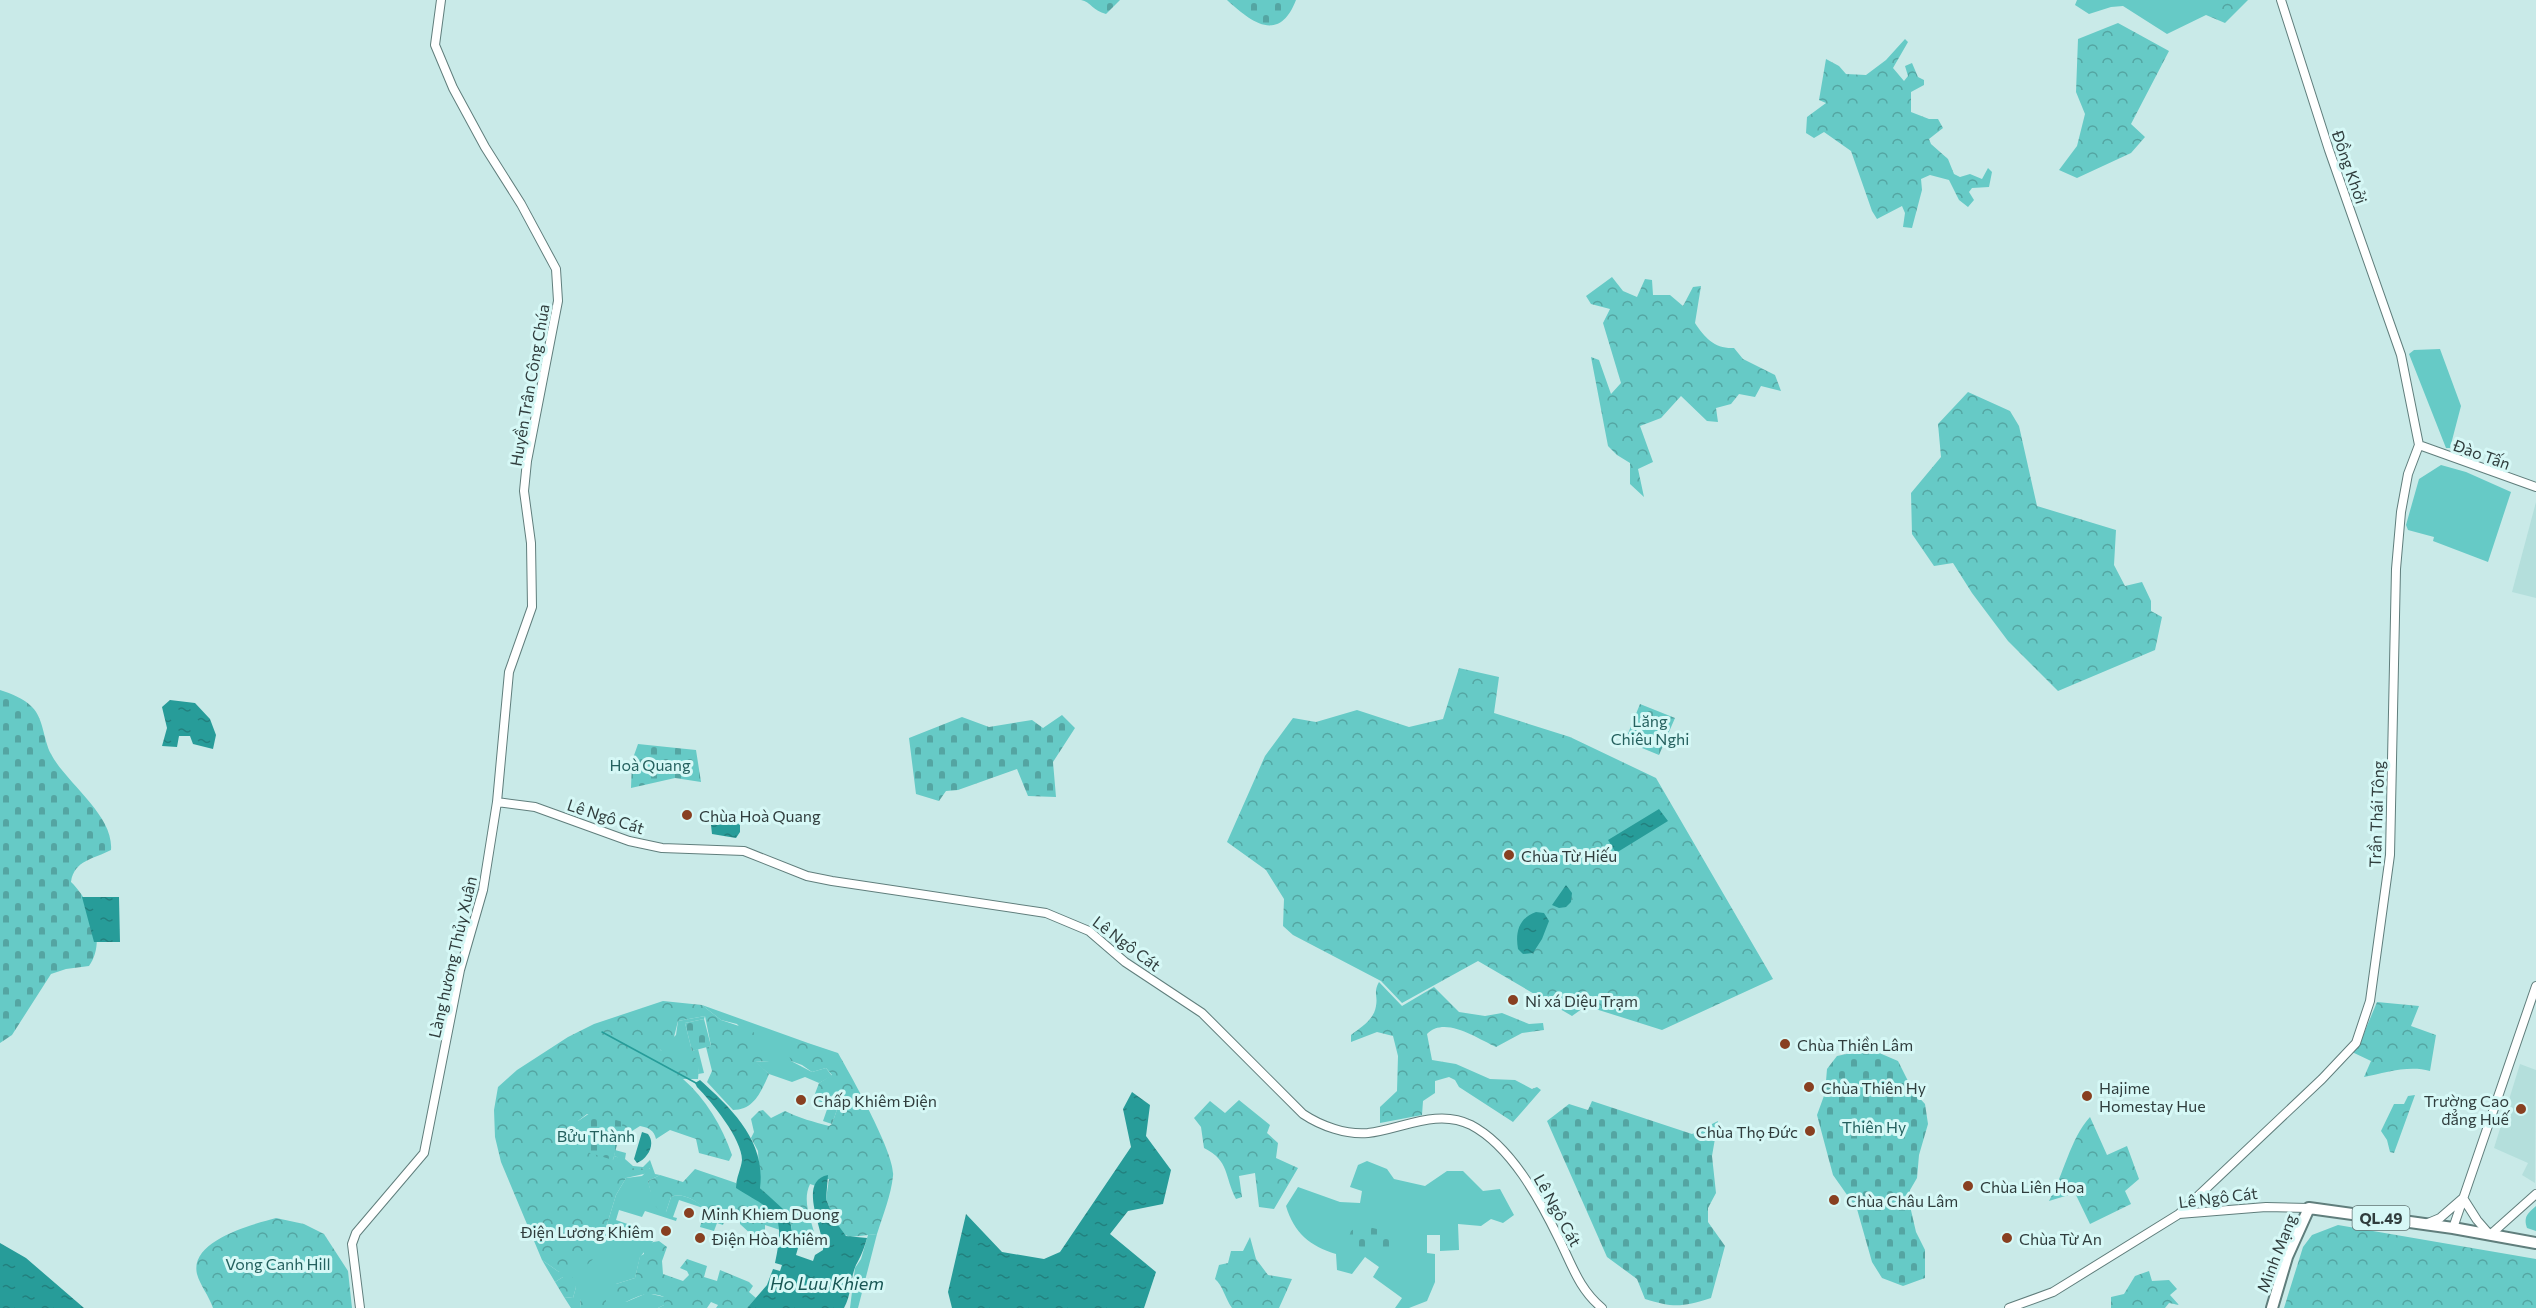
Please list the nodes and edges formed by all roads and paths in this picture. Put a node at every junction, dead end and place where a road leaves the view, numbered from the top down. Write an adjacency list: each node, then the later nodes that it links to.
1 (441, 0): 5 (street, Huyền Trân Công Chúa)
2 (2281, 0): 3 (street, Đồng Khởi)
3 (2419, 445): 4 (street, Đào Tấn); 10 (street, Trần Thái Tông)
4 (2536, 487)
5 (497, 802): 15 (street, Làng hương Thủy Xuân); 16 (street, Lê Ngô Cát)
6 (2536, 986): 8 (street)
7 (2536, 1194): 13 (street)
8 (2463, 1198): 11 (street); 12 (street); 13 (street)
9 (2309, 1208): 10 (street, Lê Ngô Cát); 11 (highway, Lê Ngô Cát / QL.49); 18 (highway, Minh Mạng)
10 (2179, 1214): 17 (street, Lê Ngô Cát)
11 (2426, 1224): 12 (highway, Lê Ngô Cát / QL.49)
12 (2453, 1228): 13 (highway, QL.49)
13 (2490, 1235): 14 (highway, QL.49)
14 (2536, 1242)
15 (360, 1308)
16 (1602, 1308)
17 (2009, 1308)
18 (2272, 1308)

